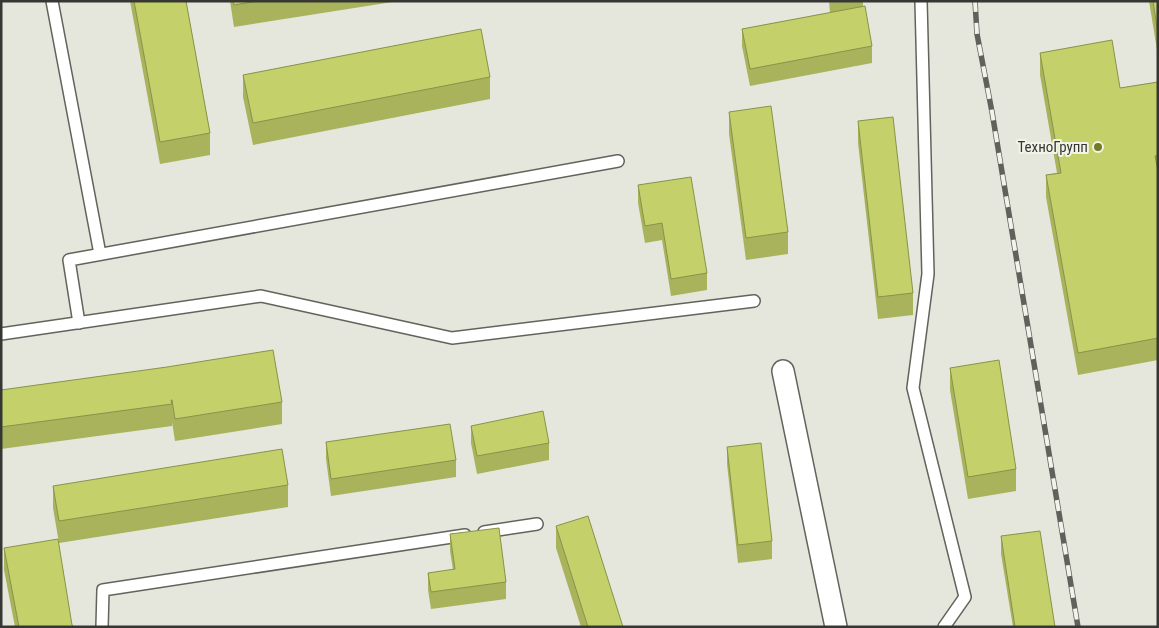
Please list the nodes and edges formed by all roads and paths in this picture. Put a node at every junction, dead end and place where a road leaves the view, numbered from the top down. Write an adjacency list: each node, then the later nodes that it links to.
1 (52, 1): 4 (lane)
2 (921, 1): 12 (lane)
3 (618, 161): 4 (lane)
4 (100, 254): 6 (lane)
5 (754, 301): 6 (lane)
6 (79, 323): 7 (lane)
7 (1, 334)
8 (783, 371): 11 (street)
9 (537, 524): 10 (lane)
10 (102, 627)
11 (836, 627)
12 (944, 627)

